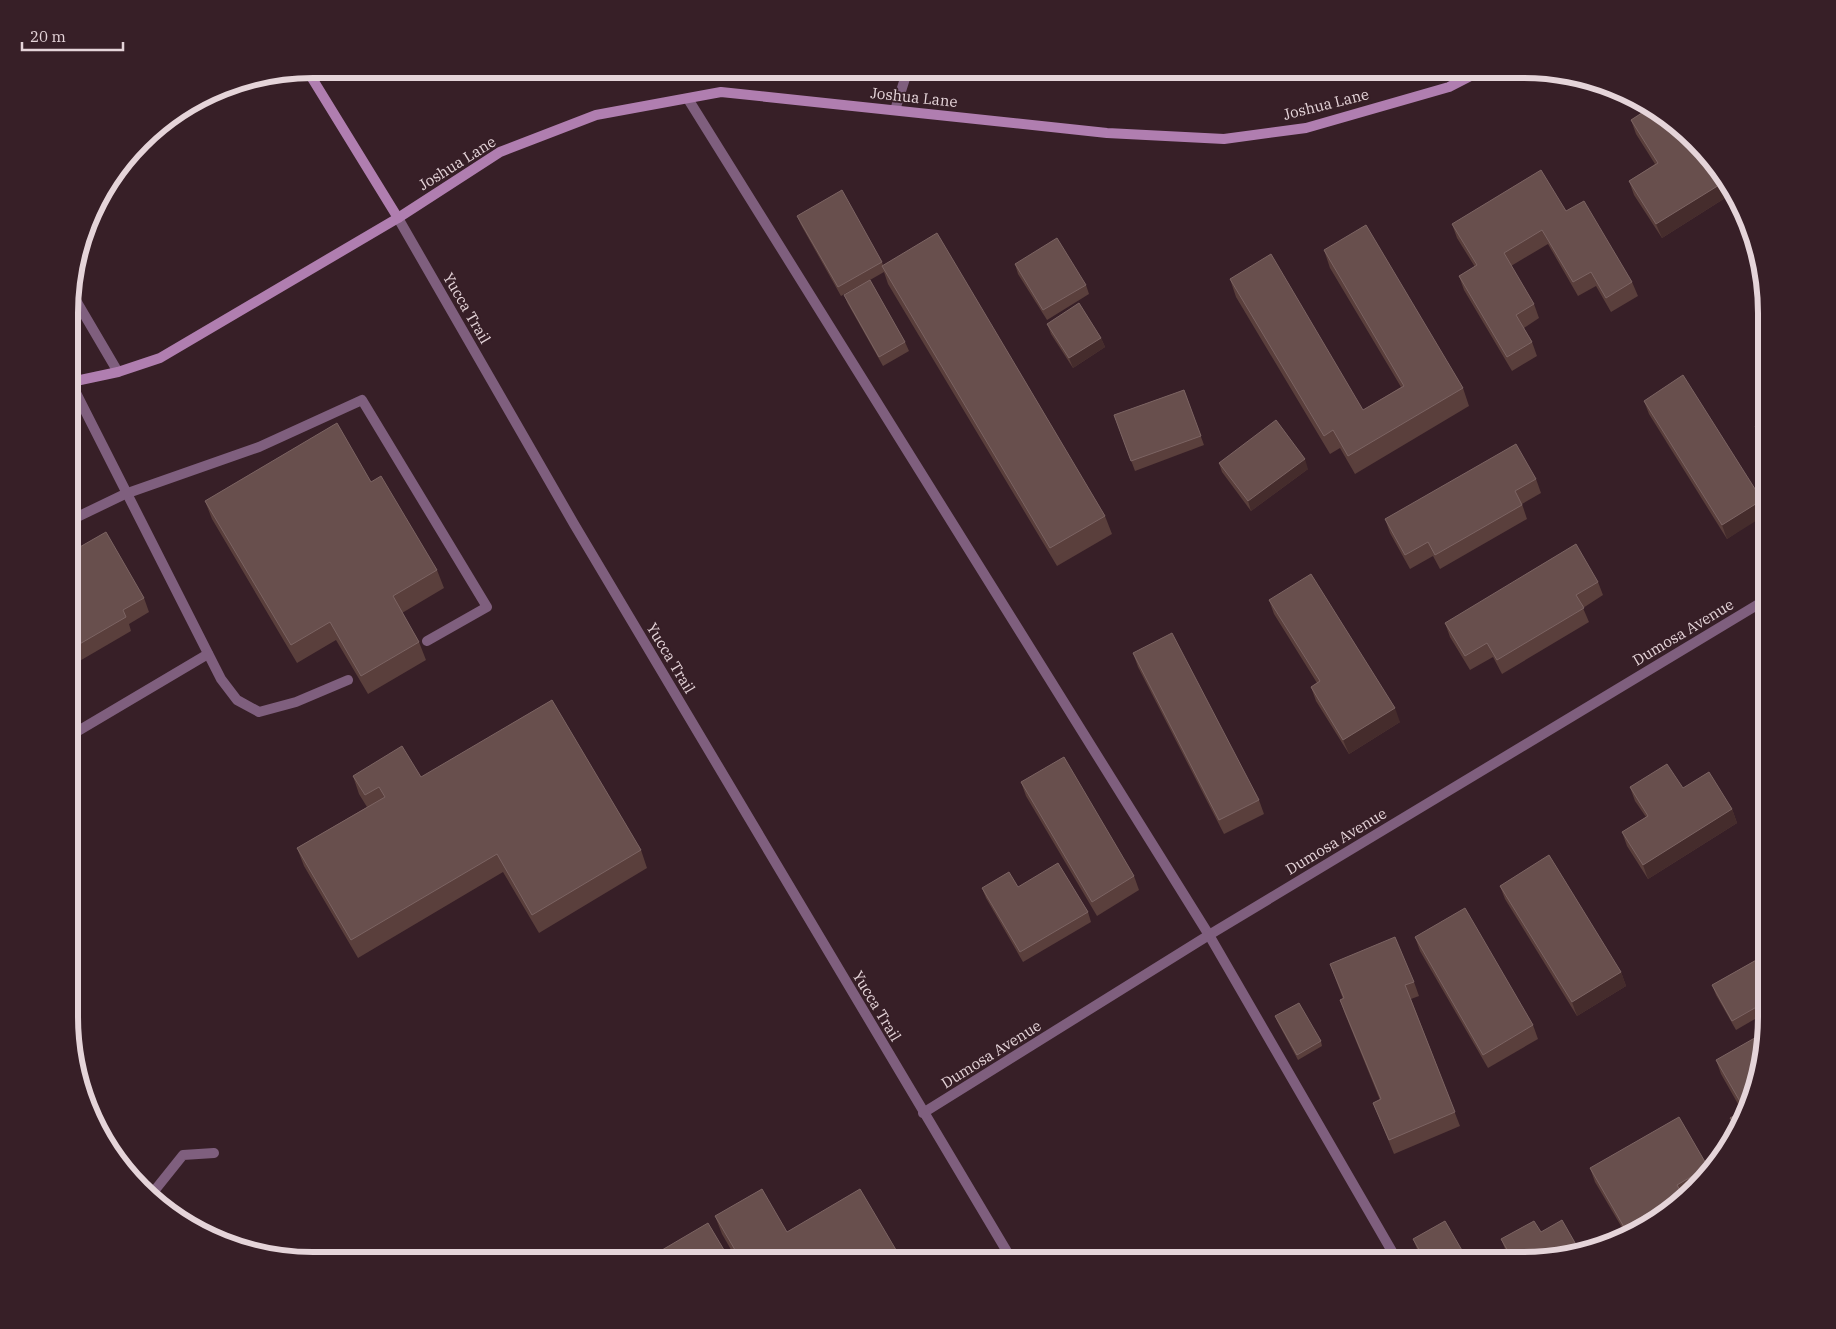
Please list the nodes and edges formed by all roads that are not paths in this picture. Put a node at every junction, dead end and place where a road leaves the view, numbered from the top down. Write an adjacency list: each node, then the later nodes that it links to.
1 (311, 78): 6 (main road, Yucca Trail)
2 (905, 78): 5 (street)
3 (1466, 78): 5 (main road, Joshua Lane)
4 (688, 99): 5 (main road, Joshua Lane); 6 (main road, Joshua Lane); 18 (street)
5 (895, 110)
6 (398, 218): 8 (main road, Joshua Lane); 19 (street, Yucca Trail)
7 (78, 304): 8 (street)
8 (118, 372): 9 (main road, Joshua Lane)
9 (78, 381)
10 (78, 397): 11 (street)
11 (126, 494): 12 (street); 14 (street); 15 (street)
12 (78, 517)
13 (1759, 604): 18 (street, Dumosa Avenue)
14 (426, 642)
15 (208, 654): 16 (street); 17 (street)
16 (348, 680)
17 (78, 731)
18 (1209, 935): 19 (street, Dumosa Avenue); 23 (street)
19 (923, 1113): 22 (street, Yucca Trail)
20 (214, 1153): 21 (street)
21 (154, 1191)
22 (1007, 1252)
23 (1392, 1252)

